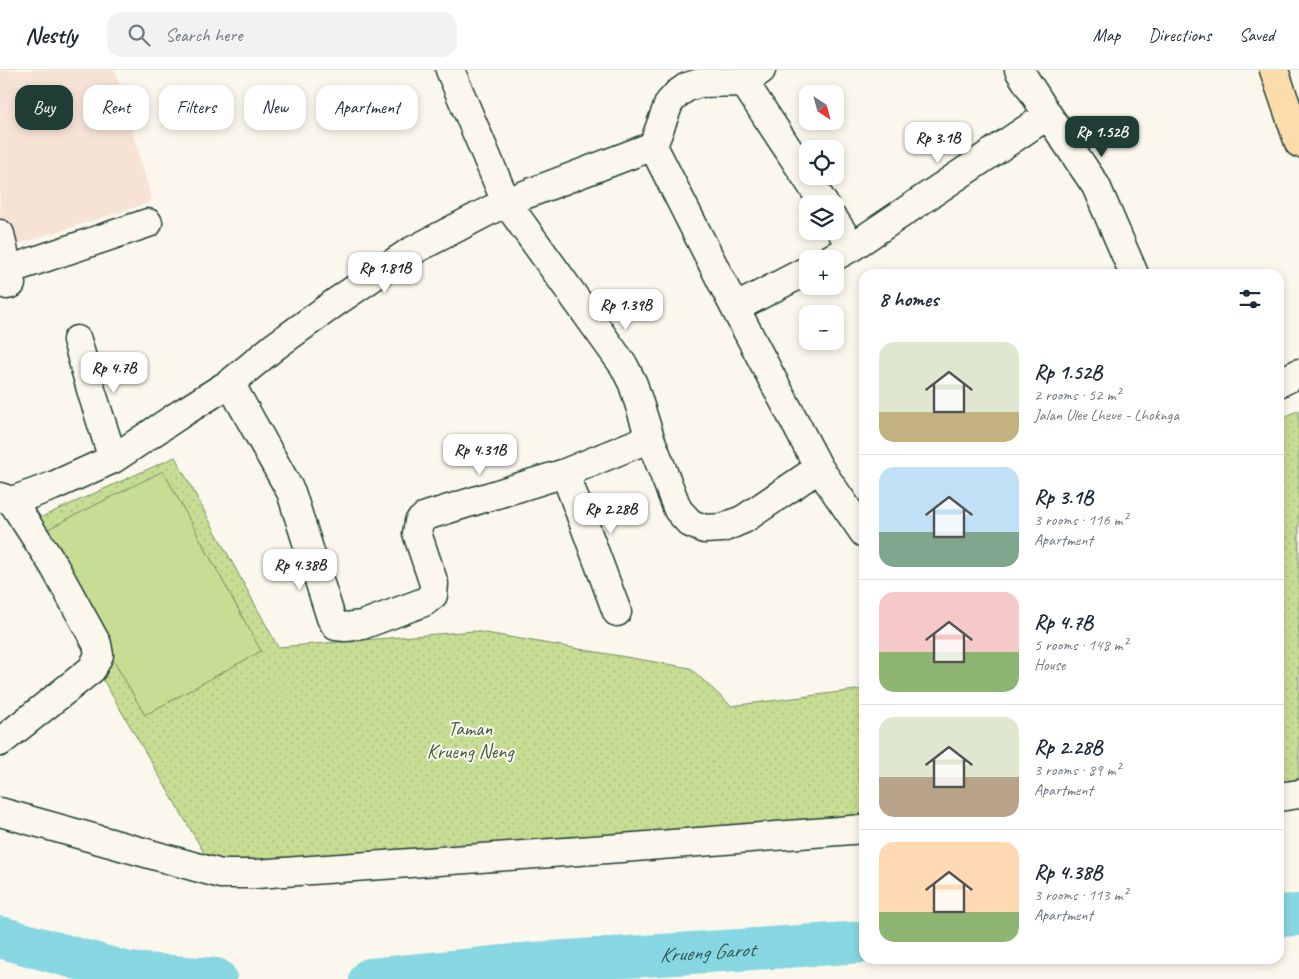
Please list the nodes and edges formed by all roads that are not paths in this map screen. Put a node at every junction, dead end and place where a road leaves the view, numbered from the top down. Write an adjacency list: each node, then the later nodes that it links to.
1 (450, 70): 9 (street)
2 (1019, 70): 5 (street)
3 (1274, 70): 6 (highway)
4 (752, 76): 7 (street); 8 (street)
5 (1048, 115): 12 (street); 13 (street)
6 (1299, 143)
7 (653, 146): 9 (street); 16 (street)
8 (819, 195)
9 (506, 202): 20 (street); 21 (street)
10 (148, 223): 15 (street)
11 (0, 234): 15 (street)
12 (844, 251)
13 (1132, 269)
14 (799, 275): 16 (street)
15 (4, 279)
16 (734, 308): 23 (street)
17 (77, 340): 22 (street)
18 (1299, 372): 19 (street)
19 (1284, 380)
20 (230, 383): 22 (street); 24 (street)
21 (650, 438): 23 (street); 24 (street)
22 (113, 460): 25 (street)
23 (819, 468): 26 (street)
24 (565, 473): 27 (street)
25 (6, 499): 28 (street)
26 (859, 526)
27 (617, 612)
28 (0, 742)
29 (1299, 794): 30 (street)
30 (1284, 796)
31 (0, 812): 32 (street)
32 (859, 829)

